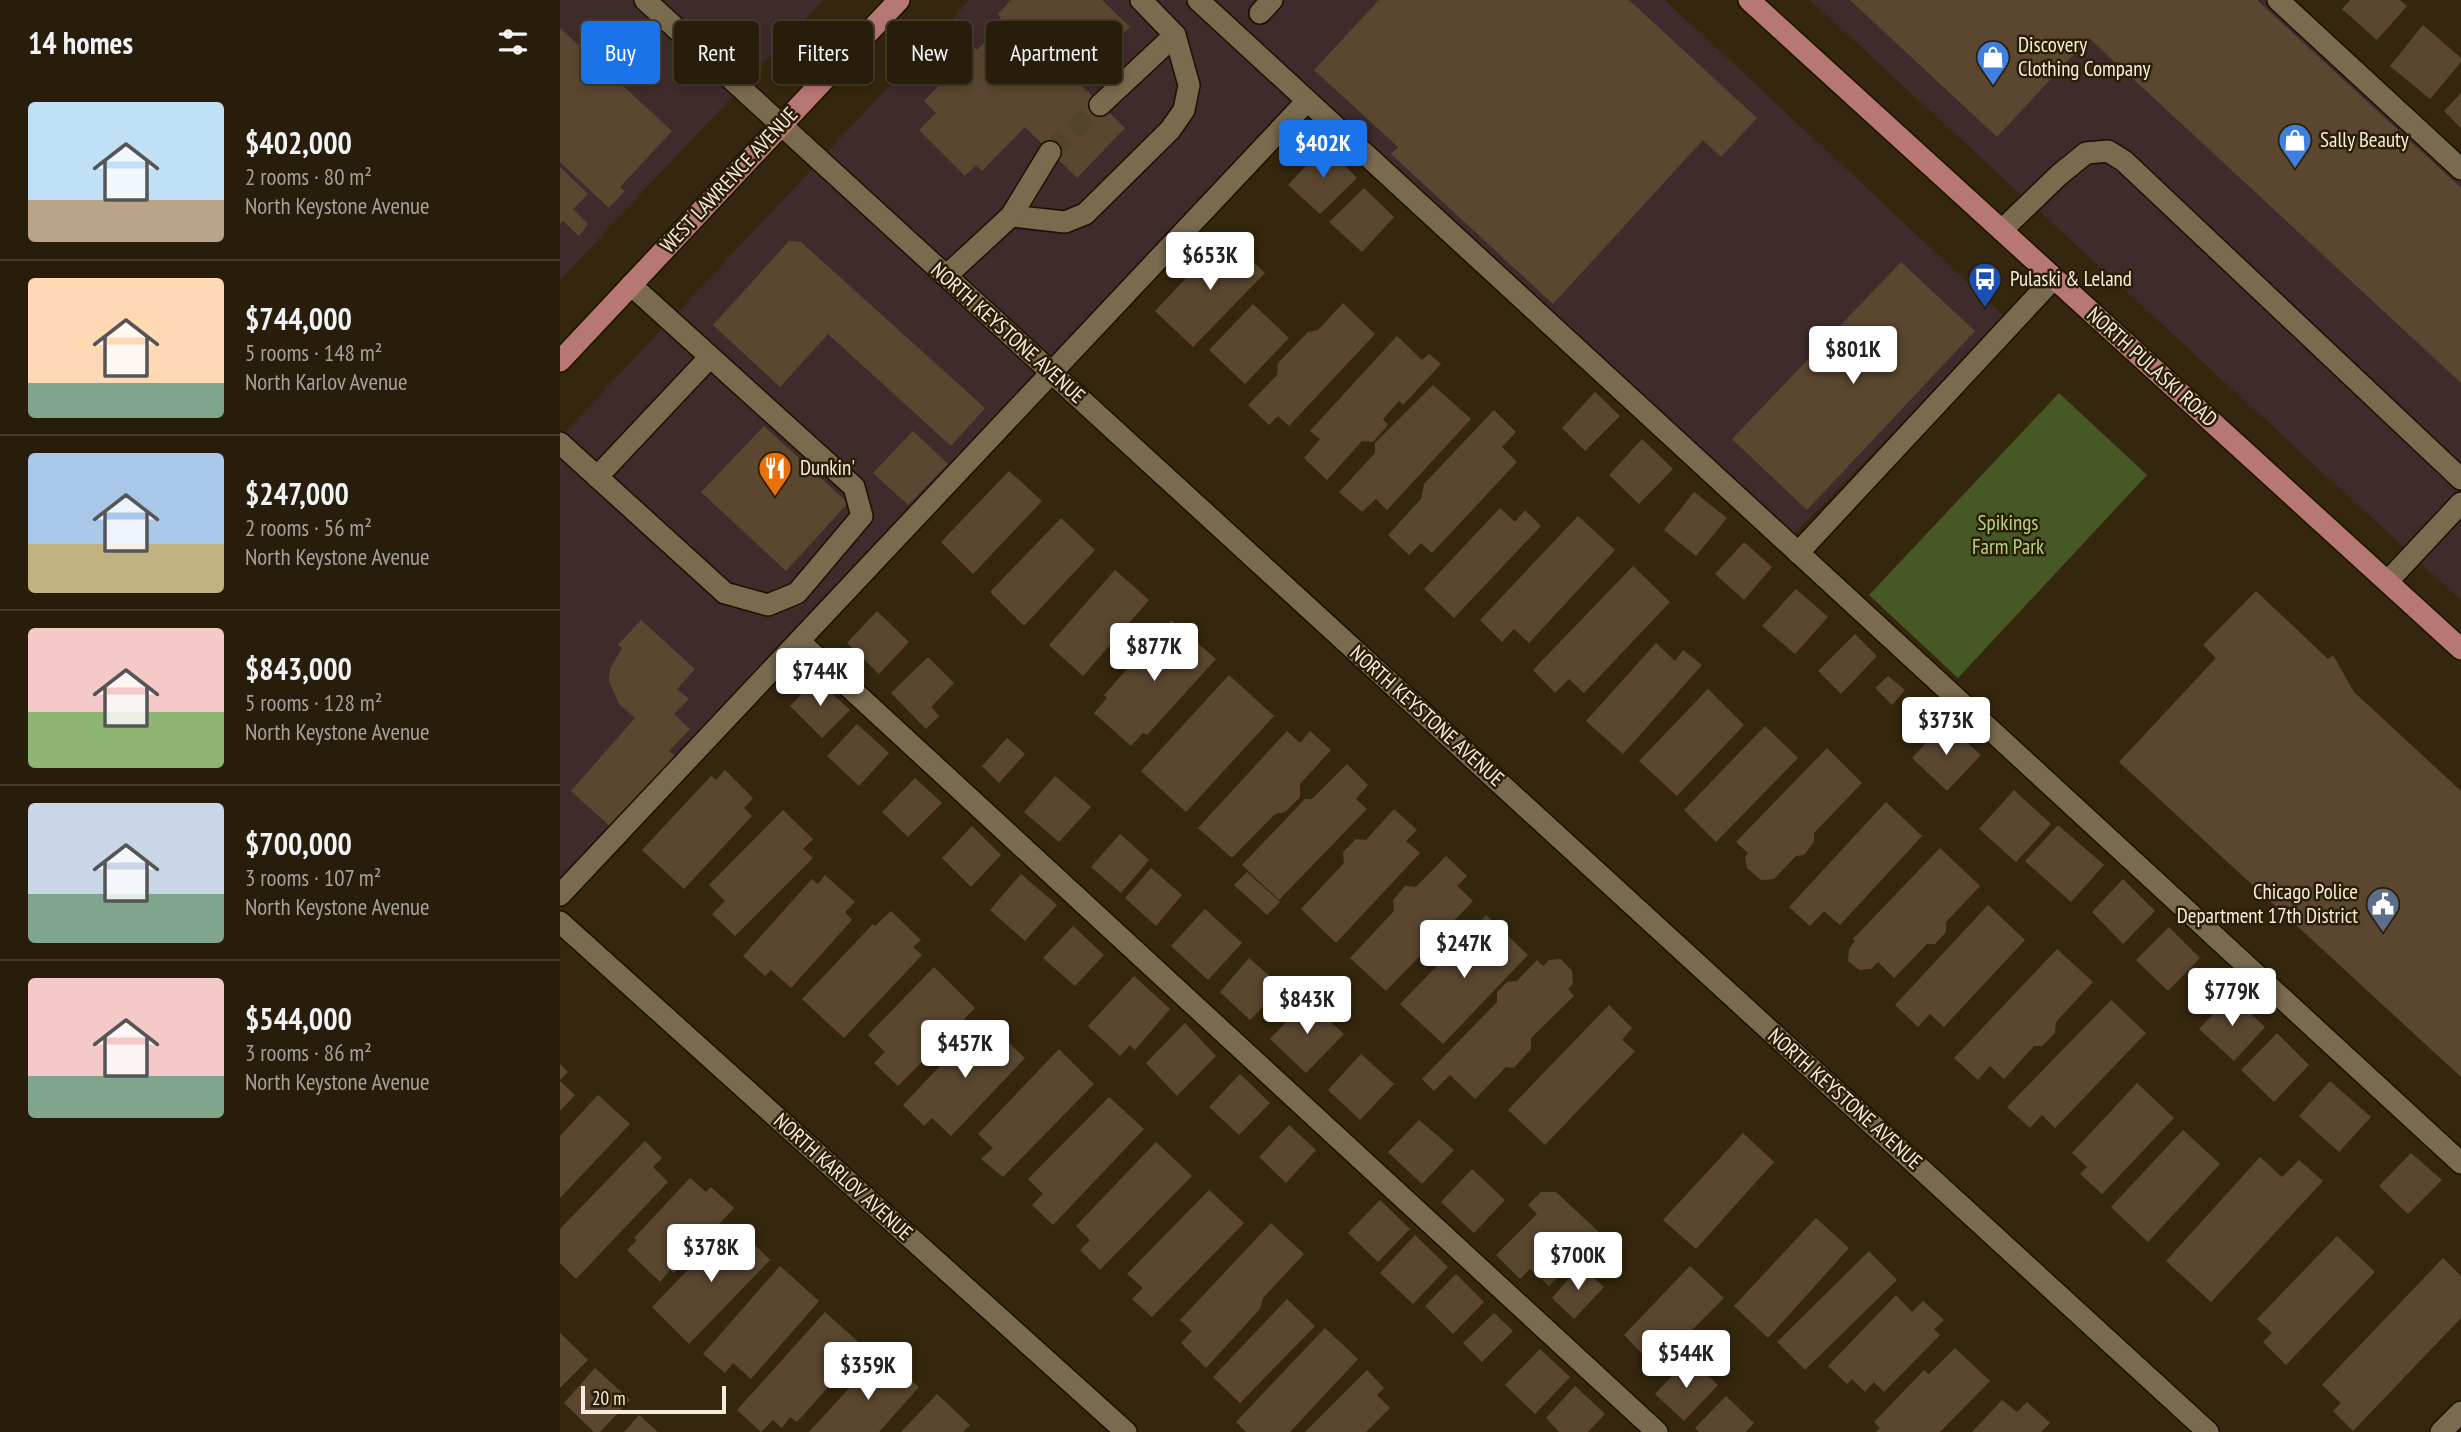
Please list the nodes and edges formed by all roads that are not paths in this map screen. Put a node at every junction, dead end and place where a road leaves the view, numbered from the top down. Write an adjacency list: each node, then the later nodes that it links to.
1 (645, 0): 10 (street, NORTH KEYSTONE AVENUE)
2 (899, 0): 10 (main road, WEST LAWRENCE AVENUE)
3 (1141, 0): 7 (street)
4 (1198, 0): 8 (street)
5 (1749, 0): 14 (main road, NORTH PULASKI ROAD)
6 (2278, 0): 12 (street)
7 (1175, 36): 9 (street); 13 (street)
8 (1307, 101): 20 (street); 25 (street)
9 (1100, 105)
10 (781, 125): 15 (street, NORTH KEYSTONE AVENUE); 17 (main road, WEST LAWRENCE AVENUE)
11 (1051, 152): 13 (street)
12 (2461, 169)
13 (1011, 216): 15 (street)
14 (2002, 230): 16 (main road, NORTH PULASKI ROAD); 23 (street)
15 (946, 276): 20 (street, NORTH KEYSTONE AVENUE)
16 (2054, 278): 25 (street); 26 (main road, NORTH PULASKI ROAD)
17 (631, 285): 18 (street); 19 (main road, WEST LAWRENCE AVENUE)
18 (710, 357): 22 (street); 22 (street)
19 (560, 360)
20 (1052, 372): 27 (street); 35 (street, NORTH KEYSTONE AVENUE)
21 (560, 443): 22 (street)
22 (597, 477)
23 (2461, 479)
24 (2461, 503): 26 (street)
25 (1798, 553): 31 (street)
26 (2388, 581): 28 (main road, NORTH PULASKI ROAD)
27 (799, 641): 29 (street); 34 (street)
28 (2461, 649)
29 (560, 895)
30 (560, 922): 33 (street, NORTH KARLOV AVENUE)
31 (2461, 1163)
32 (2461, 1412): 36 (street)
33 (1126, 1432)
34 (1657, 1432)
35 (2208, 1432)
36 (2441, 1432)

